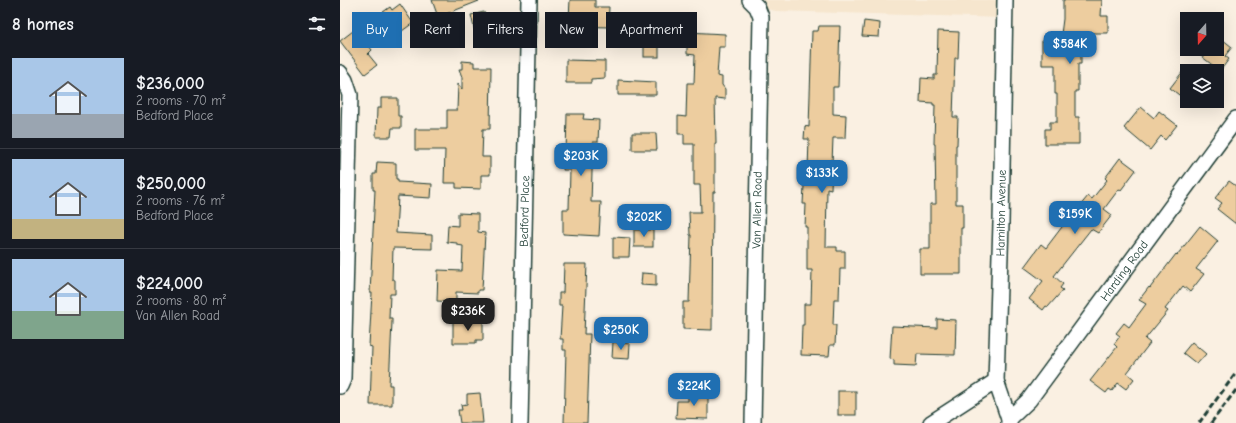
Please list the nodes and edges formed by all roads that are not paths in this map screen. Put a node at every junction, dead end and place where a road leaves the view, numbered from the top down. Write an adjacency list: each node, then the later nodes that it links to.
1 (529, 0): 9 (street, Bedford Place)
2 (750, 0): 10 (street, Van Allen Road)
3 (1005, 0): 6 (street, Hamilton Avenue)
4 (340, 74): 7 (street)
5 (1236, 119): 8 (street, Harding Road)
6 (996, 381): 8 (street, Hamilton Avenue); 11 (street)
7 (340, 386)
8 (1009, 421)
9 (520, 423)
10 (753, 423)
11 (931, 423)

